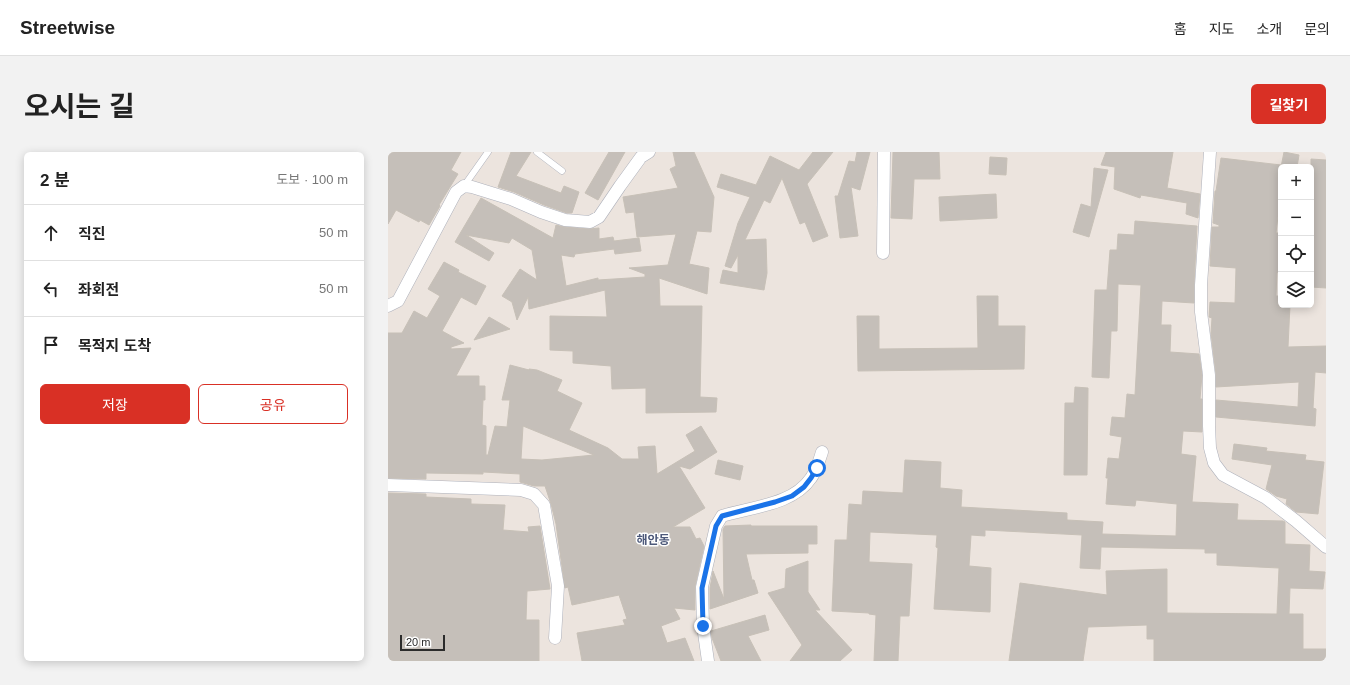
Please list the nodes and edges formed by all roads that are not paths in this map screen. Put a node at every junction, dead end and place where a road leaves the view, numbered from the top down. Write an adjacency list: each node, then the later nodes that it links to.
1 (488, 152): 7 (lane)
2 (537, 152): 6 (lane)
3 (649, 152): 7 (street)
4 (884, 152): 8 (street)
5 (1210, 152): 12 (street)
6 (562, 171)
7 (464, 186): 9 (street)
8 (883, 253)
9 (388, 306)
10 (822, 452): 14 (street)
11 (388, 485): 13 (street)
12 (1326, 547)
13 (554, 638)
14 (708, 661)

